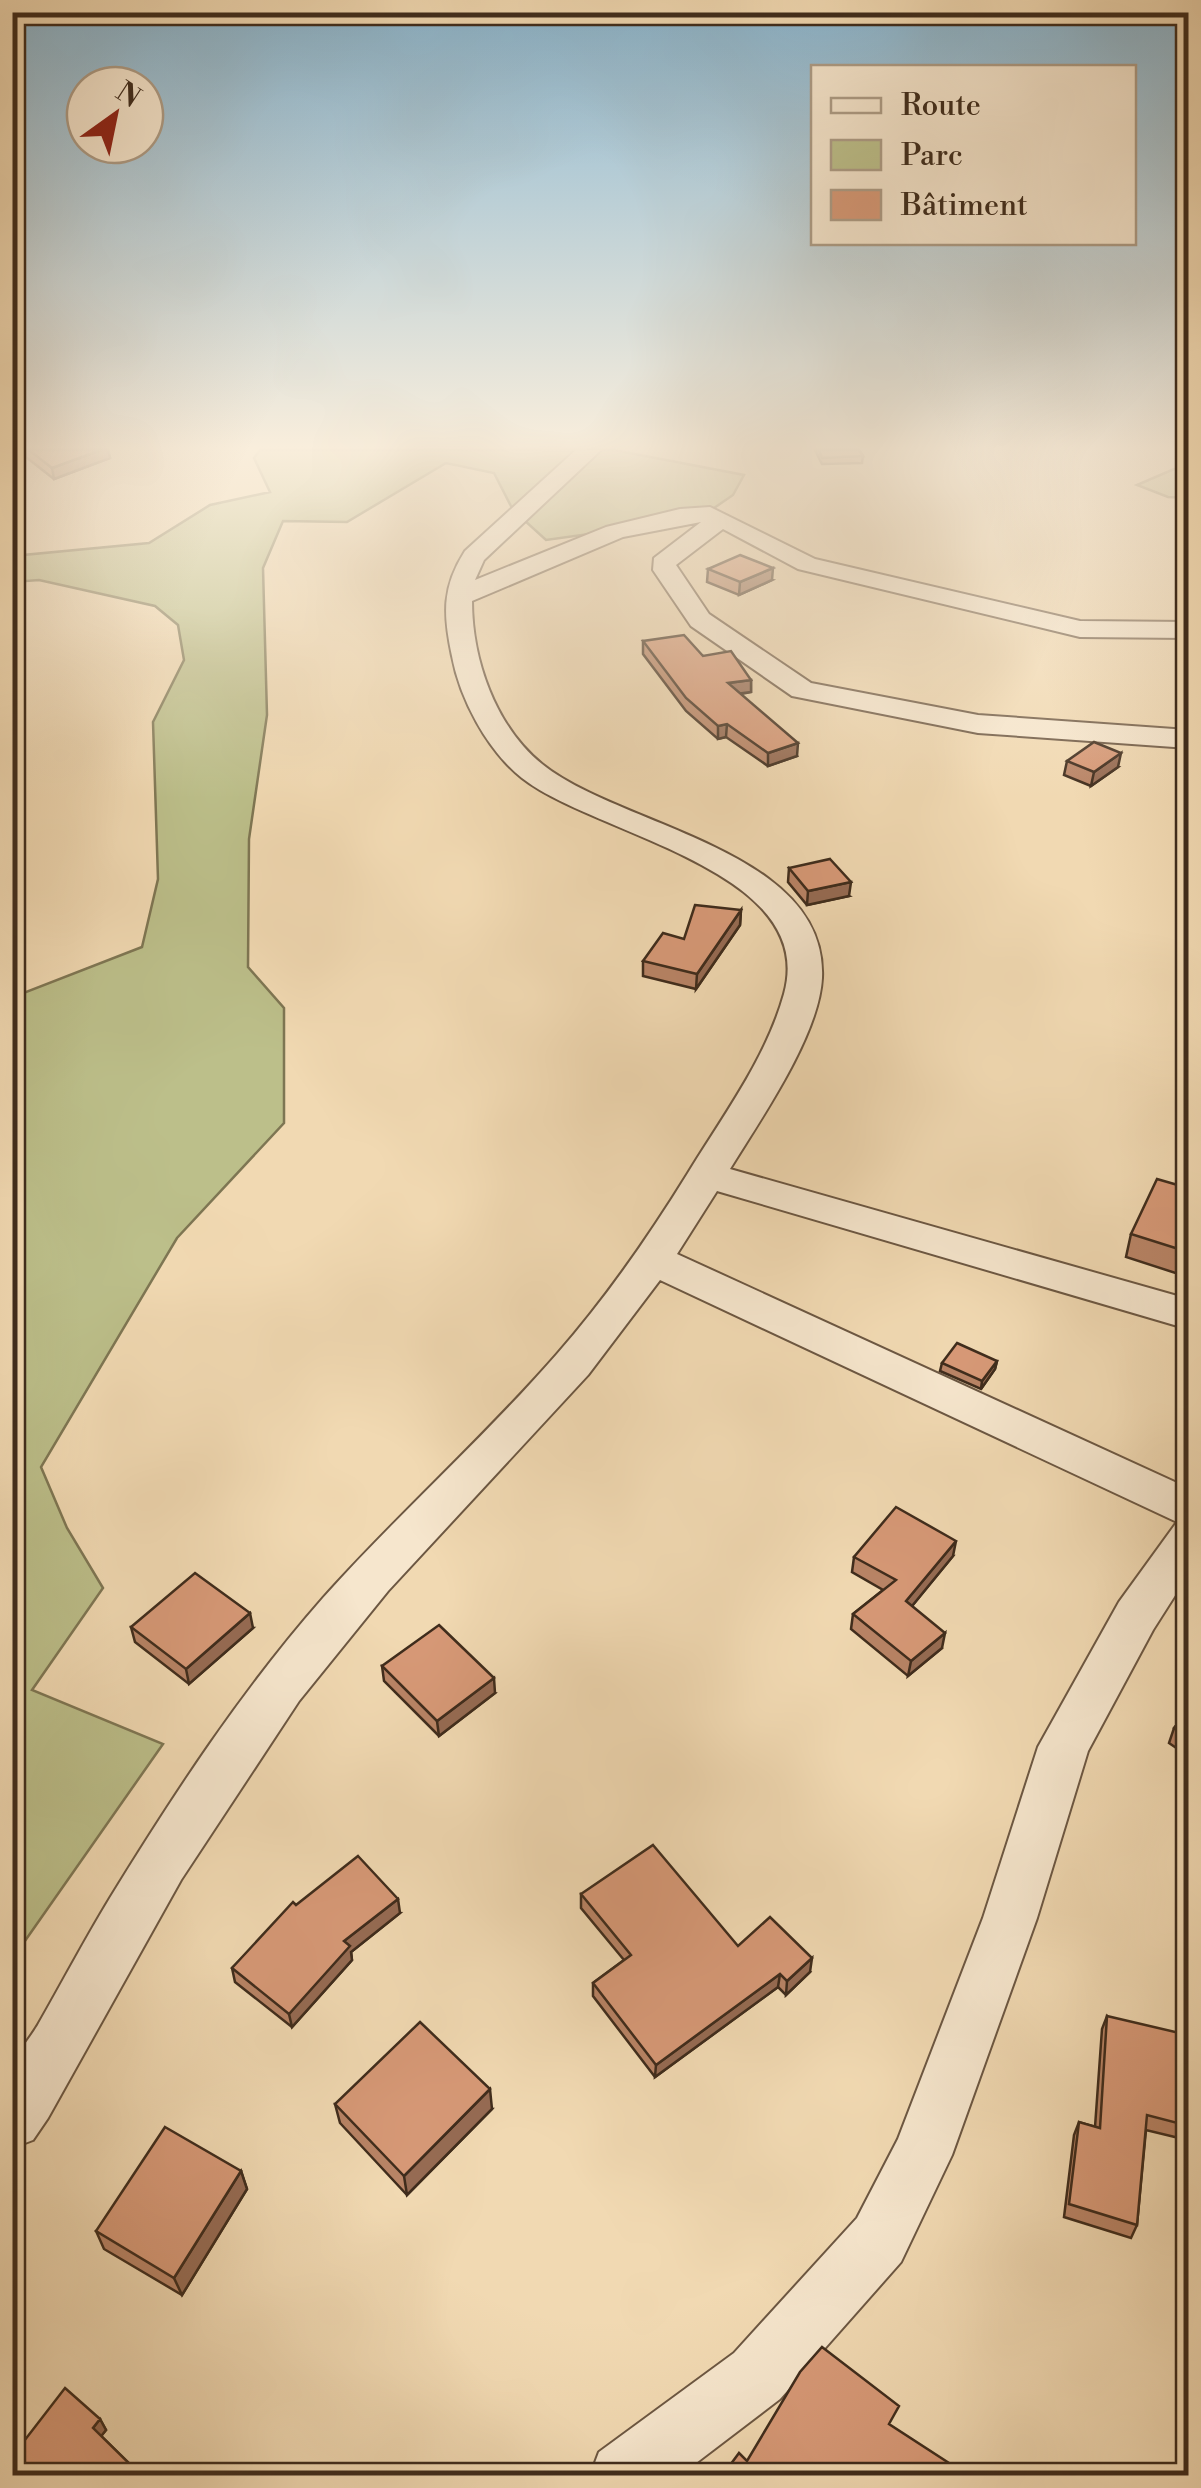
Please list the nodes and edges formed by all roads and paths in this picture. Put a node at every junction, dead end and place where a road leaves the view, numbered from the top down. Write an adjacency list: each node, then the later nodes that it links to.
1 (468, 566): 5 (street)
2 (528, 566): 5 (street)
3 (664, 566): 7 (street)
4 (816, 566): 6 (street)
5 (456, 598): 8 (street)
6 (1188, 630)
7 (1188, 738)
8 (706, 1175): 9 (street); 10 (street)
9 (651, 1260): 11 (street); 13 (street)
10 (1188, 1314)
11 (1188, 1508)
12 (1188, 1537): 14 (street)
13 (12, 2119)
14 (623, 2476)

